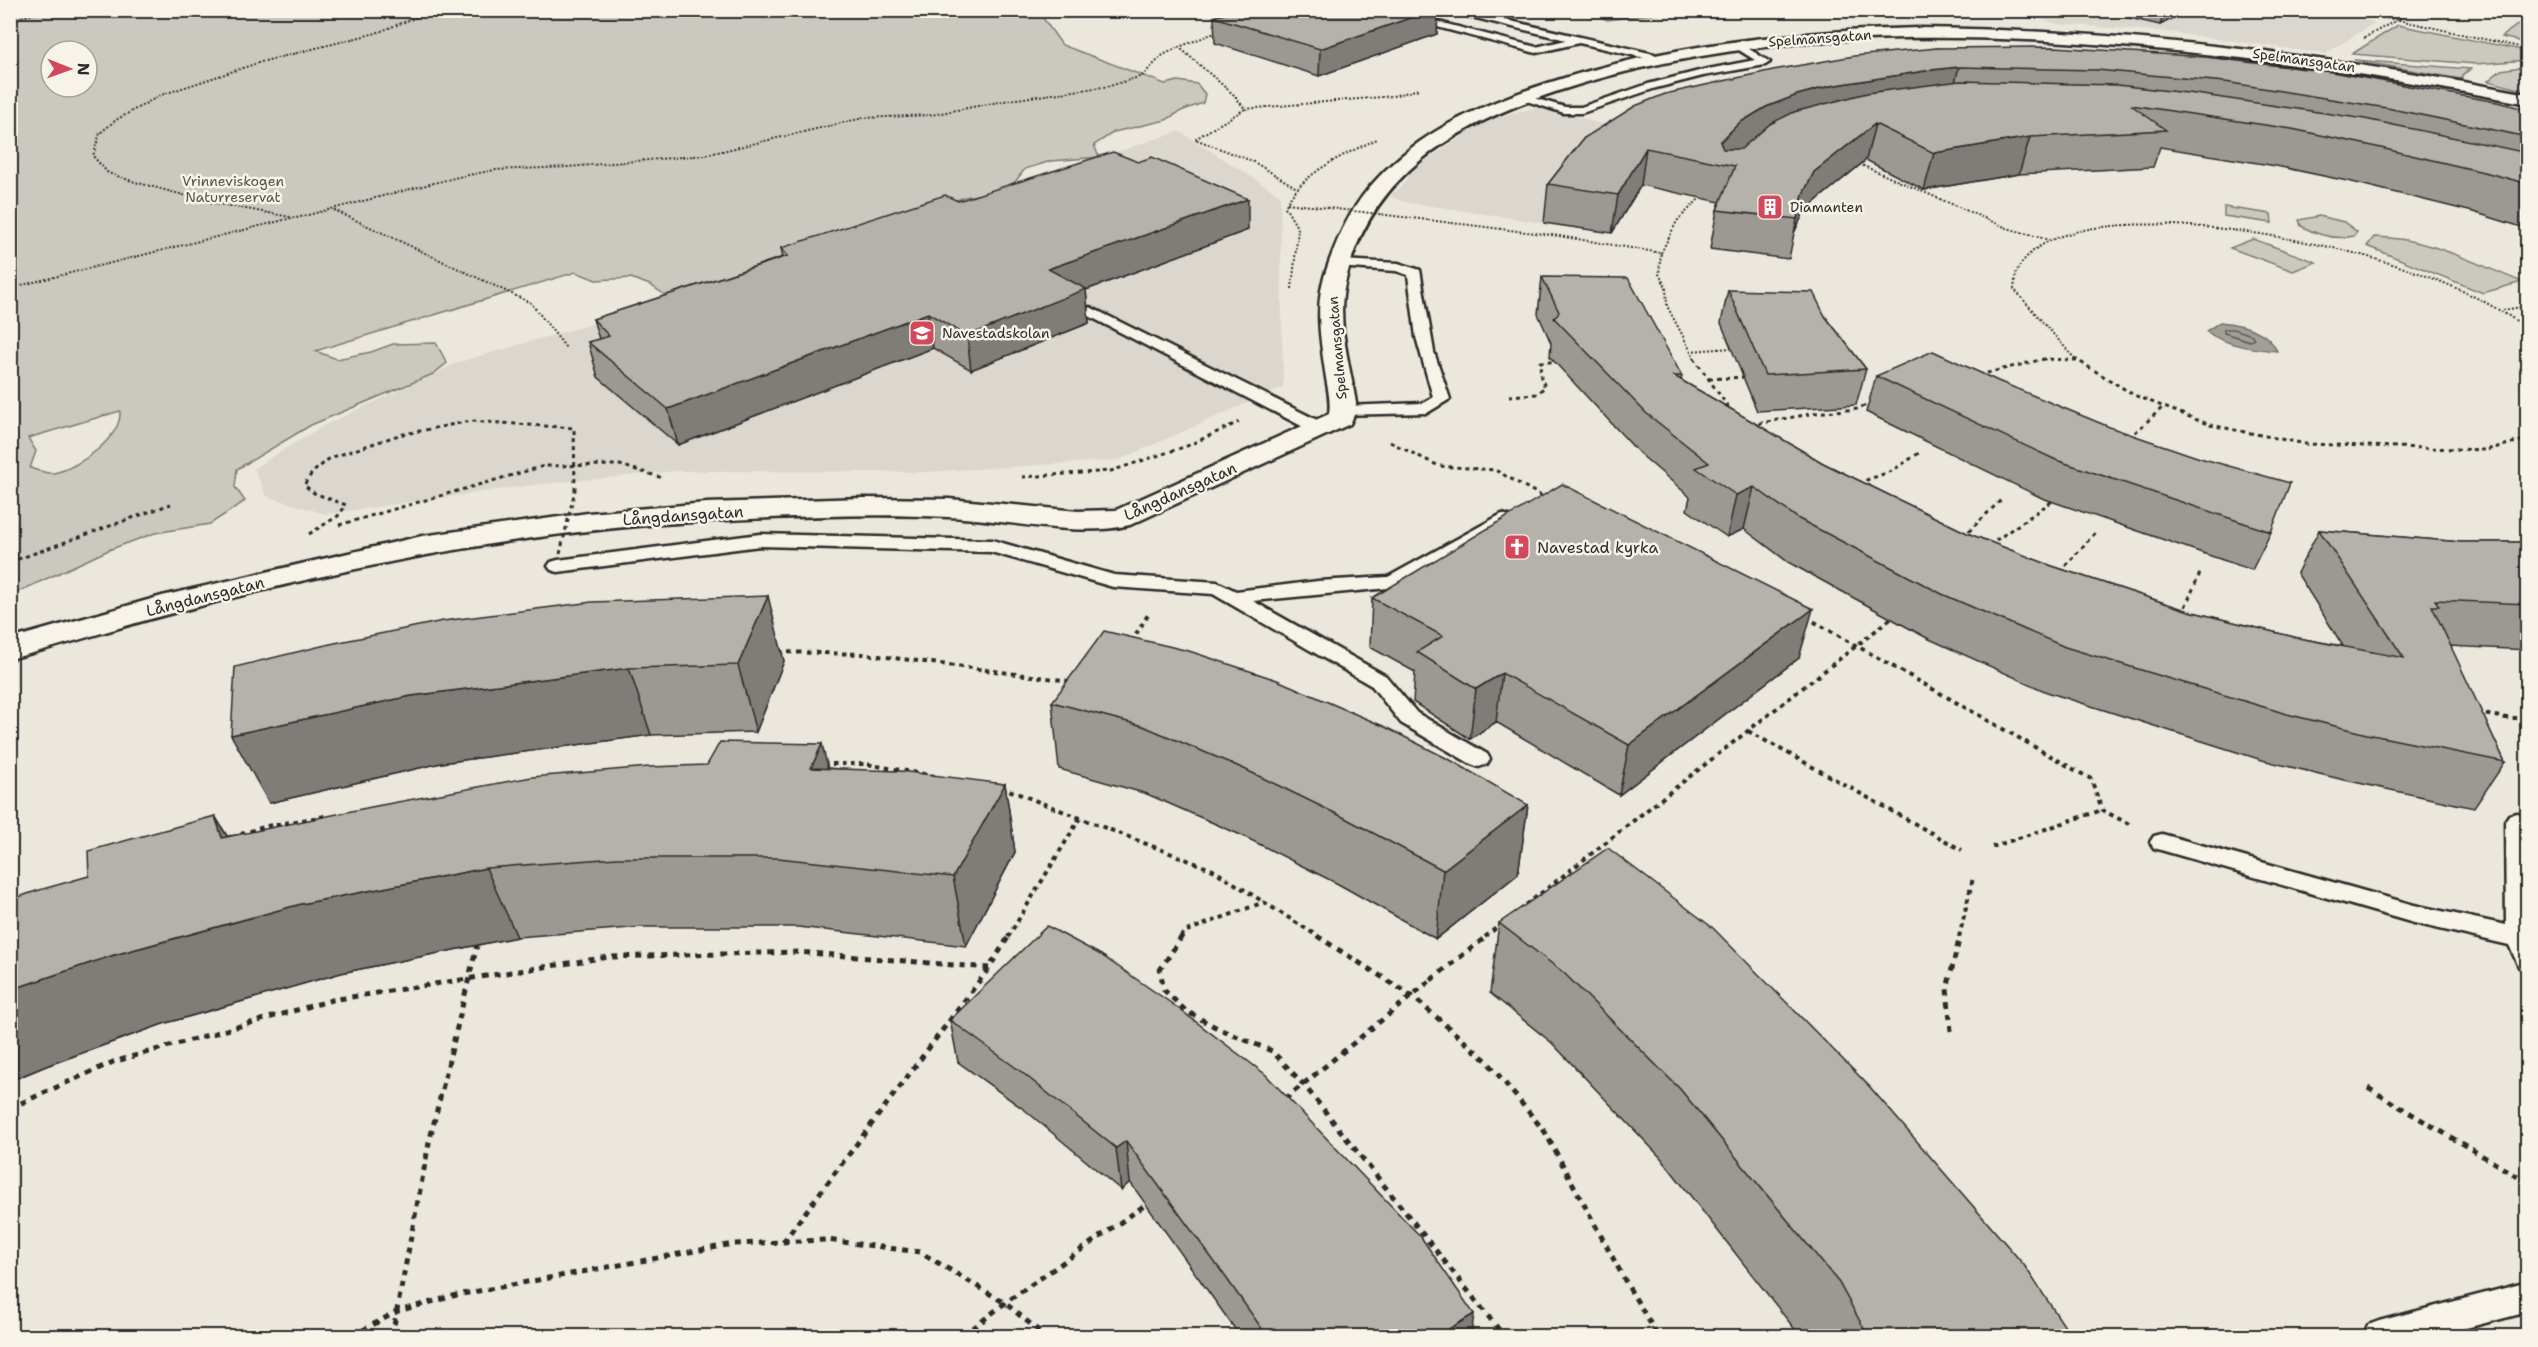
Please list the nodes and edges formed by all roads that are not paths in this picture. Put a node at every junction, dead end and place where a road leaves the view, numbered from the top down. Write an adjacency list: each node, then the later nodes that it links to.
1 (1378, 10): 3 (lane)
2 (1448, 10): 3 (lane)
3 (1582, 40): 5 (lane)
4 (1738, 45): 5 (street, Spelmansgatan); 6 (lane); 7 (street, Spelmansgatan)
5 (1654, 57): 6 (street, Spelmansgatan)
6 (1523, 98): 8 (street, Spelmansgatan)
7 (2528, 99)
8 (1340, 264): 10 (street, Spelmansgatan); 10 (lane)
9 (1090, 310): 10 (lane)
10 (1335, 419): 14 (street, Långdansgatan)
11 (1502, 520): 13 (lane)
12 (559, 560): 13 (lane)
13 (1233, 597): 15 (lane)
14 (10, 649)
15 (1479, 759)
16 (2517, 821): 18 (lane)
17 (2162, 842): 18 (lane)
18 (2523, 938): 19 (lane)
19 (2528, 960)
20 (2528, 1297): 21 (lane)
21 (2379, 1336)

